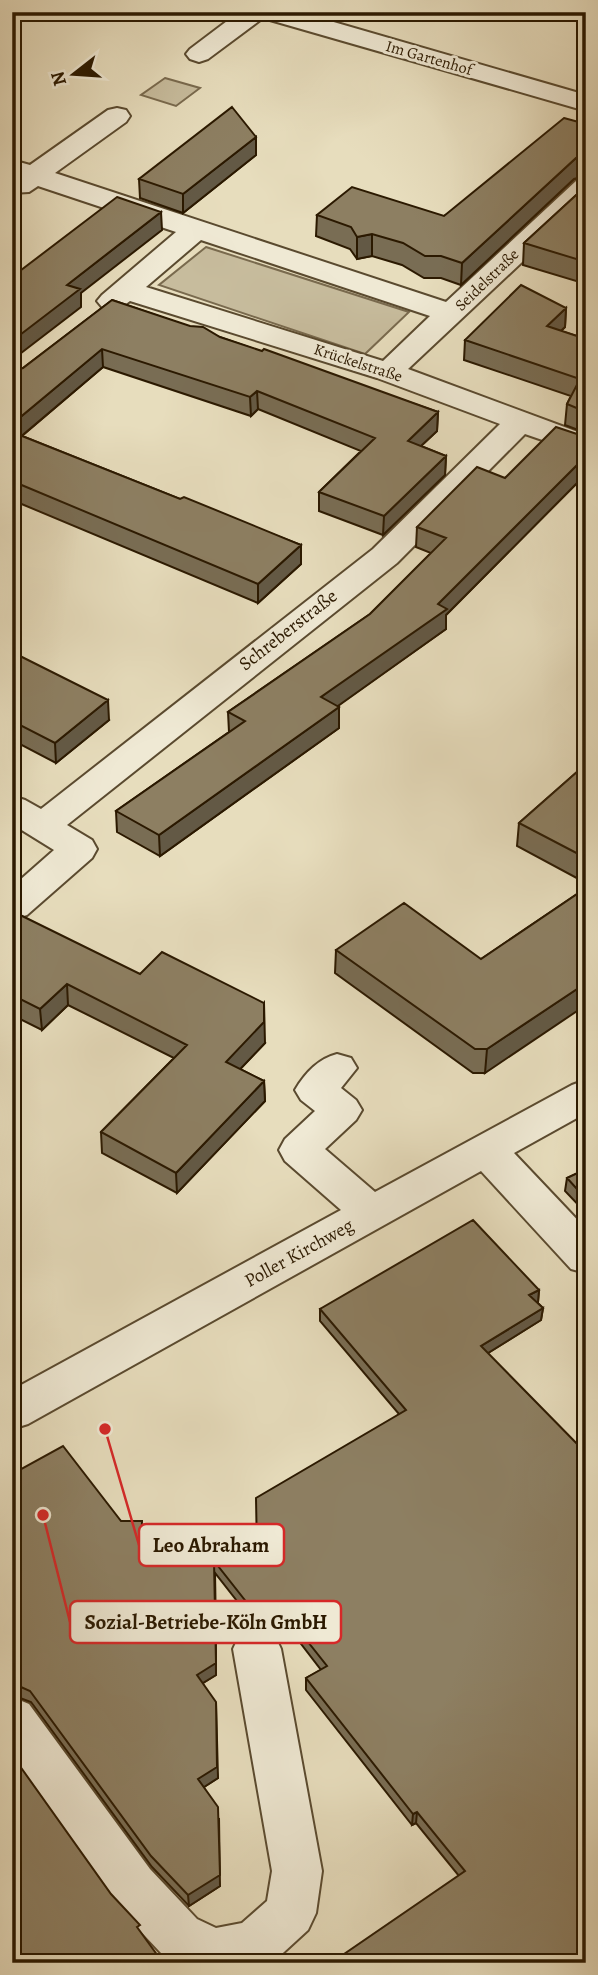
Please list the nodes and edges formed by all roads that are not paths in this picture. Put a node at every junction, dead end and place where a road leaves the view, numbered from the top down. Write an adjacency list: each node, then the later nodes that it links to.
1 (255, 12): 3 (street)
2 (271, 12): 4 (street, Im Gartenhof)
3 (199, 54)
4 (586, 103)
5 (117, 116): 6 (street)
6 (20, 178): 8 (street)
7 (586, 187): 11 (street, Seidelstraße)
8 (198, 228): 9 (street); 11 (street)
9 (127, 290): 10 (street); 12 (street, Krückelstraße)
10 (95, 314)
11 (452, 314): 12 (street, Seidelstraße)
12 (388, 372): 13 (street, Krückelstraße)
13 (520, 422): 14 (street, Krückelstraße); 16 (street, Schreberstraße)
14 (586, 446)
15 (12, 808): 16 (street)
16 (44, 825): 17 (street)
17 (14, 906)
18 (337, 1068): 21 (street)
19 (586, 1095): 20 (street, Poller Kirchweg)
20 (487, 1151): 21 (street, Poller Kirchweg); 22 (street)
21 (372, 1213): 23 (street, Poller Kirchweg)
22 (586, 1257)
23 (12, 1410)
24 (257, 1649): 25 (street)
25 (12, 1719)

